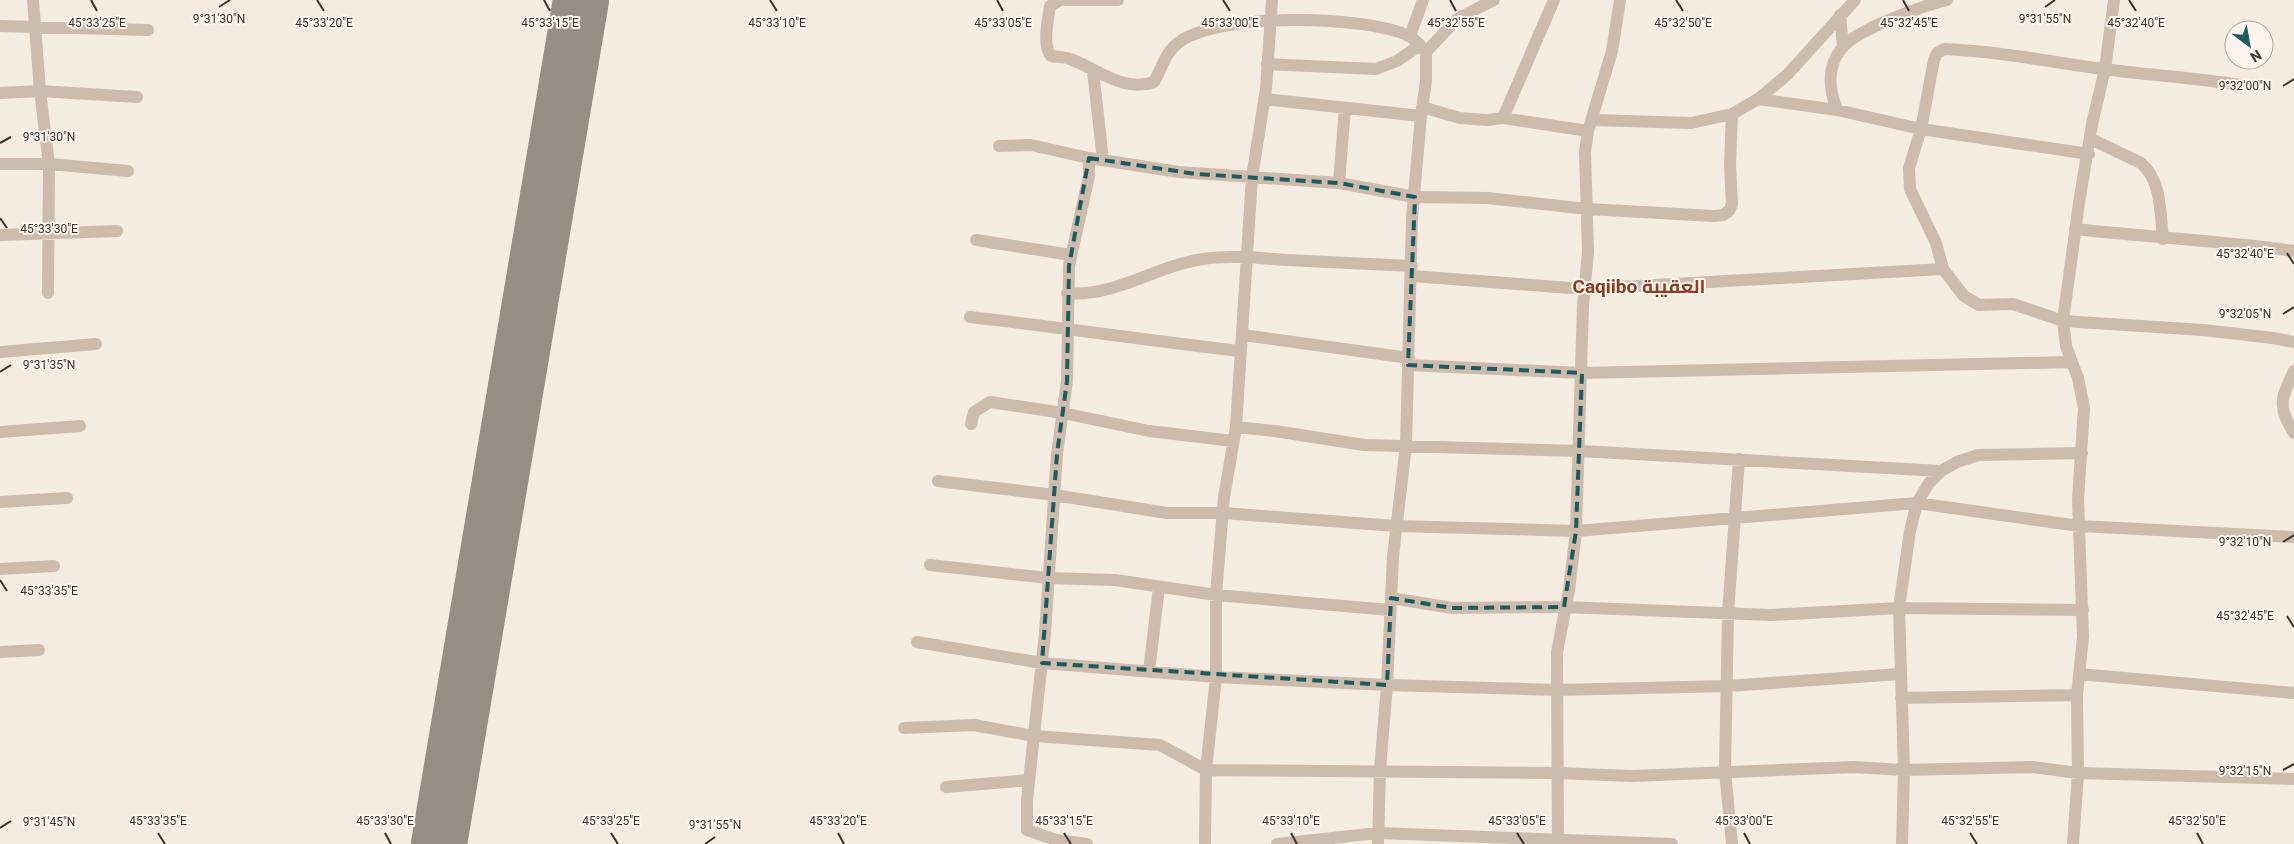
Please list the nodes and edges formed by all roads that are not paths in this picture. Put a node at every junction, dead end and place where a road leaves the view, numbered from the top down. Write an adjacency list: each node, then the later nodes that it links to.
1 (33, 0): 16 (street)
2 (1060, 0): 23 (street)
3 (1065, 0): 4 (street)
4 (1118, 0)
5 (1272, 0): 14 (street)
6 (1423, 0): 18 (street)
7 (1494, 0): 20 (street)
8 (1554, 0): 34 (street)
9 (1620, 0): 35 (street)
10 (1948, 0): 19 (street)
11 (2114, 0): 22 (street)
12 (1850, 2): 13 (street)
13 (1840, 16): 19 (street); 29 (street)
14 (1271, 22): 18 (street); 21 (street); 23 (street)
15 (0, 26): 16 (street)
16 (35, 26): 17 (street); 25 (street)
17 (148, 30)
18 (1410, 36): 20 (street)
19 (1842, 46): 31 (street)
20 (1422, 49): 21 (street); 32 (street)
21 (1267, 64): 28 (street)
22 (2105, 69): 24 (street); 36 (street); 37 (street)
23 (1093, 71): 41 (street)
24 (2240, 85)
25 (40, 91): 26 (street); 27 (street); 43 (street)
26 (0, 93)
27 (137, 97)
28 (1264, 99): 30 (street); 45 (street)
29 (1758, 99): 31 (street); 33 (street)
30 (1345, 108): 32 (street); 46 (street)
31 (1837, 110): 36 (street)
32 (1421, 112): 34 (street); 47 (street)
33 (1732, 114): 35 (street); 48 (street)
34 (1503, 118): 35 (street)
35 (1590, 126): 48 (street)
36 (1921, 129): 39 (street); 58 (street)
37 (2091, 139): 39 (street); 53 (street)
38 (999, 146): 40 (street)
39 (2089, 154): 49 (street)
40 (1089, 158): 41 (street); 56 (street)
41 (1102, 160): 45 (street)
42 (0, 164): 43 (street)
43 (49, 164): 44 (street); 51 (street)
44 (128, 172)
45 (1252, 177): 46 (street); 57 (street)
46 (1339, 183): 47 (street)
47 (1415, 197): 48 (street); 59 (street)
48 (1588, 209): 60 (street)
49 (2076, 229): 53 (street); 64 (street)
50 (116, 231): 51 (street)
51 (48, 232): 52 (street); 61 (street)
52 (0, 234)
53 (2163, 239): 55 (street)
54 (976, 240): 56 (street)
55 (2294, 250)
56 (1071, 255): 62 (street)
57 (1246, 258): 59 (street); 62 (street); 66 (street)
58 (1943, 269): 60 (street); 64 (street)
59 (1412, 271): 60 (street); 71 (street)
60 (1584, 289): 74 (street)
61 (48, 293)
62 (1068, 293): 65 (street)
63 (970, 317): 65 (street)
64 (2063, 320): 67 (street); 72 (street)
65 (1068, 328): 69 (street); 75 (street)
66 (1243, 335): 69 (street); 71 (street)
67 (2294, 342)
68 (96, 344): 70 (street)
69 (1240, 351): 78 (street)
70 (0, 352)
71 (1408, 362): 74 (street); 82 (street)
72 (2071, 362): 74 (street); 84 (street)
73 (2294, 371): 80 (street)
74 (1582, 372): 83 (street)
75 (1063, 413): 76 (street); 81 (street); 88 (street)
76 (971, 424)
77 (80, 426): 79 (street)
78 (1236, 427): 81 (street); 82 (street)
79 (0, 432)
80 (2294, 433)
81 (1233, 441): 92 (street)
82 (1406, 445): 83 (street); 94 (street)
83 (1580, 451): 85 (street); 96 (street)
84 (2082, 453): 86 (street); 95 (street)
85 (1739, 460): 86 (street); 93 (street)
86 (1940, 470): 91 (street)
87 (938, 481): 88 (street)
88 (1054, 495): 92 (street); 101 (street)
89 (67, 498): 90 (street)
90 (0, 502)
91 (1917, 503): 93 (street); 95 (street); 106 (street)
92 (1223, 513): 94 (street); 103 (street)
93 (1735, 518): 96 (street); 108 (street)
94 (1396, 526): 96 (street); 104 (street)
95 (2079, 526): 97 (street); 107 (street)
96 (1576, 531): 105 (street)
97 (2294, 537)
98 (930, 565): 101 (street)
99 (54, 566): 100 (street)
100 (0, 569)
101 (1048, 578): 102 (street); 112 (street)
102 (1159, 587): 103 (street); 113 (street)
103 (1216, 595): 104 (street); 116 (street)
104 (1390, 604): 105 (street); 117 (street)
105 (1564, 608): 108 (street); 119 (street)
106 (1899, 608): 107 (street); 108 (street); 114 (street)
107 (2083, 610): 115 (street)
108 (1728, 614): 118 (street)
109 (917, 642): 112 (street)
110 (39, 650): 111 (street)
111 (0, 652)
112 (1042, 663): 113 (street); 124 (street)
113 (1149, 671): 116 (street)
114 (1900, 674): 118 (street); 122 (street)
115 (2080, 674): 120 (street); 121 (street)
116 (1216, 677): 117 (street); 125 (street)
117 (1387, 685): 119 (street); 126 (street)
118 (1728, 686): 119 (street); 128 (street)
119 (1557, 690): 129 (street)
120 (2294, 694)
121 (2077, 695): 122 (street); 130 (street)
122 (1901, 698): 127 (street)
123 (904, 728): 124 (street)
124 (1034, 736): 125 (street); 132 (street)
125 (1206, 770): 126 (street); 139 (street)
126 (1380, 770): 129 (street); 135 (street)
127 (1904, 770): 128 (street); 130 (street); 143 (street)
128 (1725, 771): 129 (street); 142 (street)
129 (1558, 773): 136 (street)
130 (2078, 773): 131 (street); 144 (street)
131 (2294, 779)
132 (1029, 780): 133 (street); 134 (street)
133 (946, 787)
134 (1028, 830): 137 (street); 138 (street)
135 (1378, 839): 136 (street); 140 (street)
136 (1558, 842): 141 (street)
137 (1028, 844)
138 (1087, 844)
139 (1205, 844)
140 (1277, 844)
141 (1672, 844)
142 (1732, 844)
143 (1902, 844)
144 (2073, 844)

